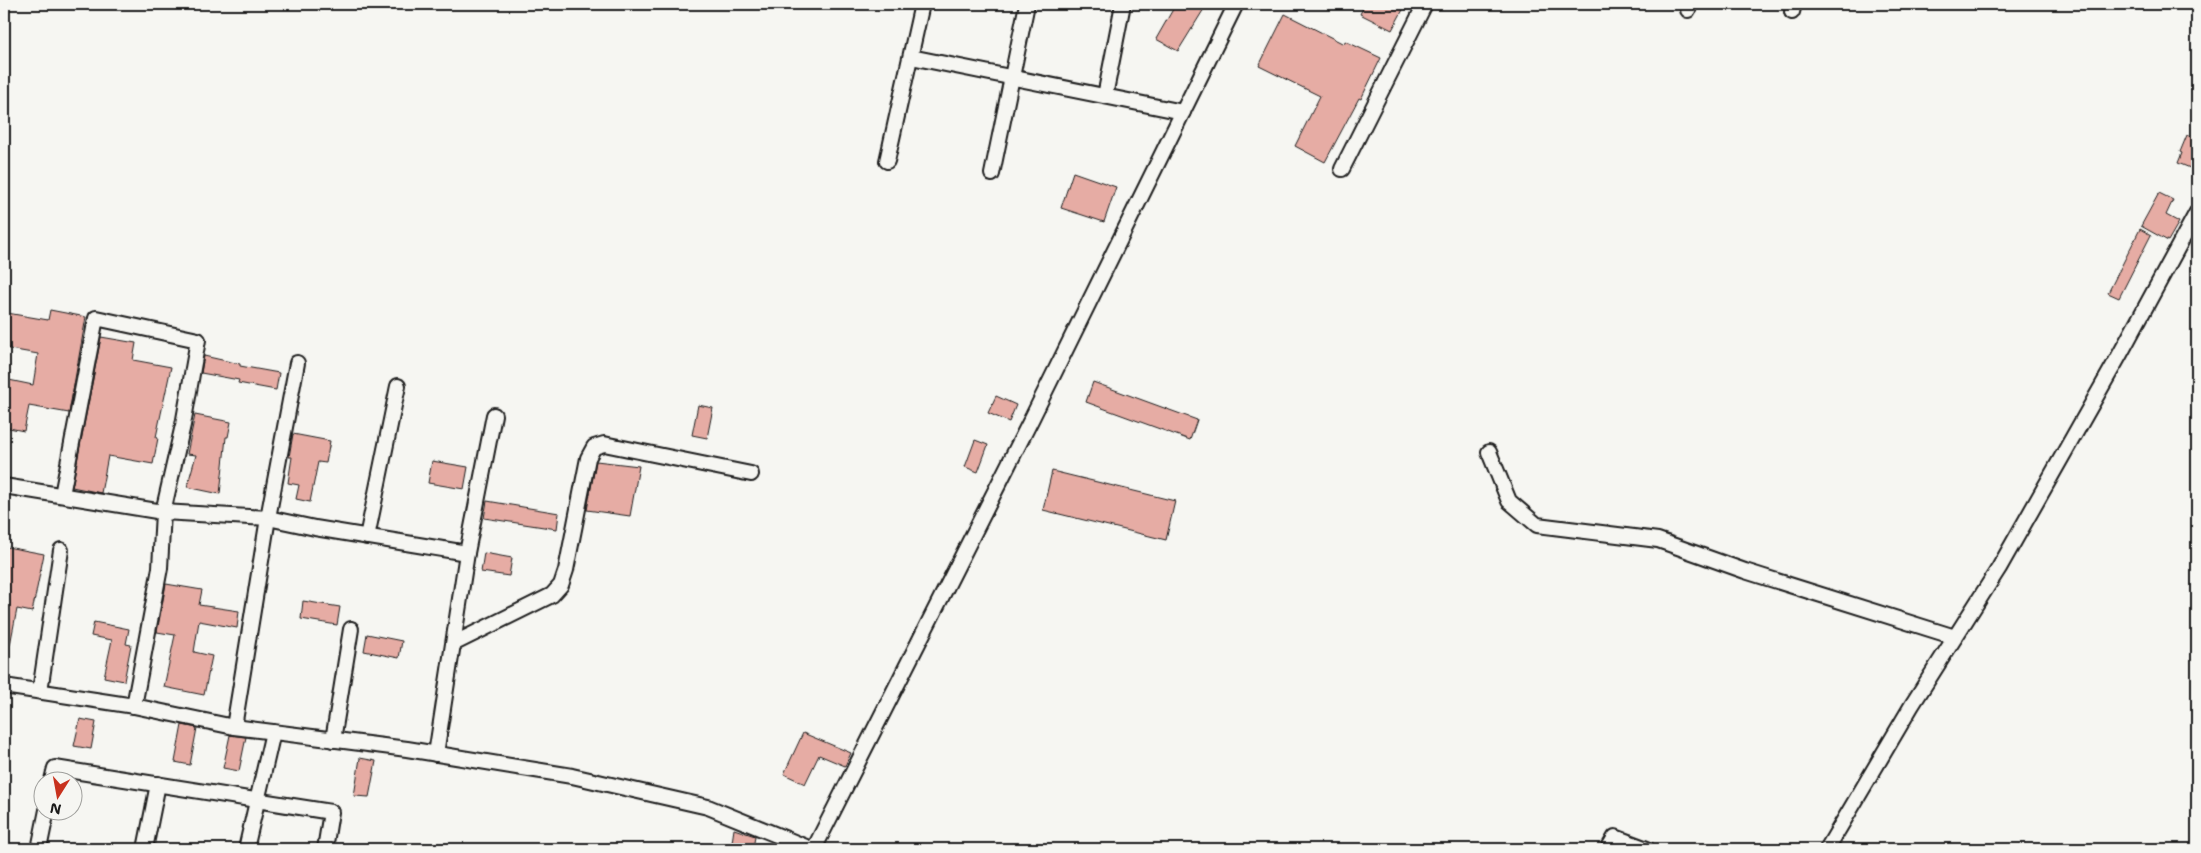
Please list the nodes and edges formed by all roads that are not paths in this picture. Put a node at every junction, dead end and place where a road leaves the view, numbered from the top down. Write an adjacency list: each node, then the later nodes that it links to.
1 (922, 4): 6 (street)
2 (1027, 4): 7 (street)
3 (1123, 4): 8 (street)
4 (1236, 4): 9 (street)
5 (1424, 4): 11 (street)
6 (911, 57): 7 (street); 10 (street)
7 (1012, 77): 8 (street); 12 (street)
8 (1105, 96): 9 (street)
9 (1183, 112): 46 (street)
10 (887, 161)
11 (1342, 169)
12 (992, 174)
13 (2197, 212): 27 (street)
14 (298, 363): 22 (street)
15 (398, 386): 23 (street)
16 (494, 415): 25 (street)
17 (1489, 452): 27 (street)
18 (751, 474): 28 (street)
19 (4, 486): 20 (street)
20 (62, 495): 21 (street); 21 (street)
21 (163, 512): 22 (street); 31 (street)
22 (268, 518): 23 (street); 32 (street)
23 (367, 537): 25 (street)
24 (61, 550): 30 (street)
25 (467, 554): 28 (street)
26 (351, 629): 34 (street)
27 (1955, 637): 49 (street)
28 (455, 643): 35 (street)
29 (4, 686): 30 (street)
30 (40, 691): 31 (street)
31 (134, 706): 32 (street)
32 (234, 727): 33 (street)
33 (273, 732): 34 (street); 40 (street)
34 (333, 740): 35 (street)
35 (436, 754): 46 (street)
36 (54, 770): 37 (street)
37 (68, 770)
38 (82, 772): 39 (street)
39 (158, 784): 40 (street); 43 (street)
40 (258, 800): 44 (street); 45 (street)
41 (45, 820): 42 (street)
42 (39, 849)
43 (145, 849)
44 (246, 849)
45 (325, 849)
46 (813, 849)
47 (1608, 849): 48 (street)
48 (1648, 849)
49 (1827, 849)

